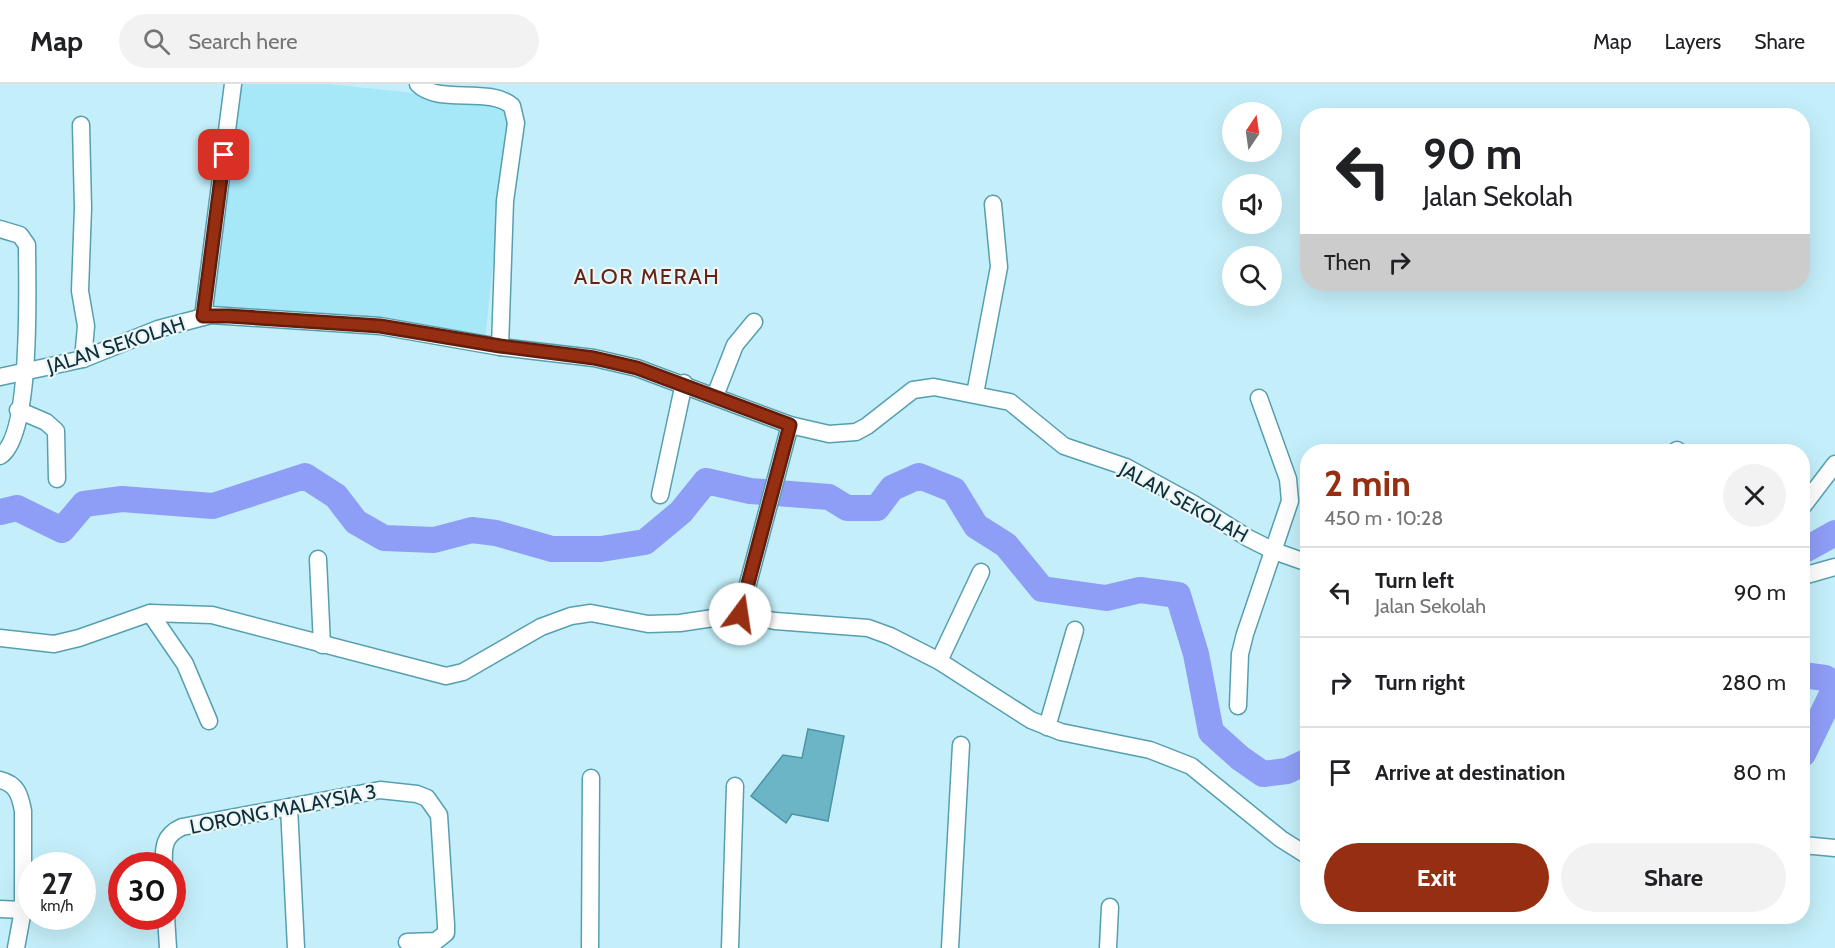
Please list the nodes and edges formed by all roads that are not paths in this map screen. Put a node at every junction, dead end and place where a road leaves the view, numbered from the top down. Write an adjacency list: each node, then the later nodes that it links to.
1 (233, 84): 6 (street)
2 (418, 84): 8 (street)
3 (81, 125): 9 (street)
4 (993, 204): 13 (street)
5 (0, 229): 10 (street)
6 (203, 316): 8 (street, JALAN SEKOLAH); 9 (street, JALAN SEKOLAH)
7 (754, 321): 14 (street)
8 (500, 346): 12 (street, JALAN SEKOLAH)
9 (83, 359): 10 (street, JALAN SEKOLAH)
10 (26, 373): 11 (street, JALAN SEKOLAH); 16 (street)
11 (0, 377)
12 (684, 383): 14 (street, JALAN SEKOLAH); 21 (street)
13 (975, 394): 17 (street, JALAN SEKOLAH); 23 (street, JALAN SEKOLAH)
14 (716, 396): 17 (street, JALAN SEKOLAH)
15 (1259, 398): 23 (street)
16 (18, 410): 18 (street); 20 (street)
17 (790, 425): 30 (street)
18 (0, 456)
19 (1835, 464): 22 (street)
20 (57, 480)
21 (660, 495)
22 (1810, 497)
23 (1274, 551): 25 (street, JALAN SEKOLAH); 35 (street)
24 (318, 559): 33 (street)
25 (1300, 560)
26 (1835, 567): 28 (street)
27 (981, 572): 34 (street)
28 (1810, 574)
29 (150, 613): 32 (street); 33 (street); 36 (street)
30 (740, 614): 33 (street); 34 (street)
31 (1075, 630): 37 (street)
32 (0, 638)
33 (322, 645)
34 (939, 661): 37 (street)
35 (1238, 706)
36 (209, 721)
37 (1047, 727): 45 (street)
38 (961, 745): 59 (street)
39 (591, 778): 57 (street)
40 (0, 780): 46 (street)
41 (735, 786): 58 (street)
42 (289, 807): 47 (street, LORONG MALAYSIA 3); 53 (street, LORONG MALAYSIA 3); 56 (street)
43 (1810, 845): 44 (street)
44 (1835, 848)
45 (1300, 851)
46 (23, 852)
47 (164, 852)
48 (1110, 907): 60 (street)
49 (0, 909): 50 (street)
50 (18, 910)
51 (19, 930): 54 (street)
52 (167, 930): 55 (street)
53 (407, 942)
54 (16, 948)
55 (168, 948)
56 (296, 948)
57 (590, 948)
58 (730, 948)
59 (950, 948)
60 (1108, 948)

